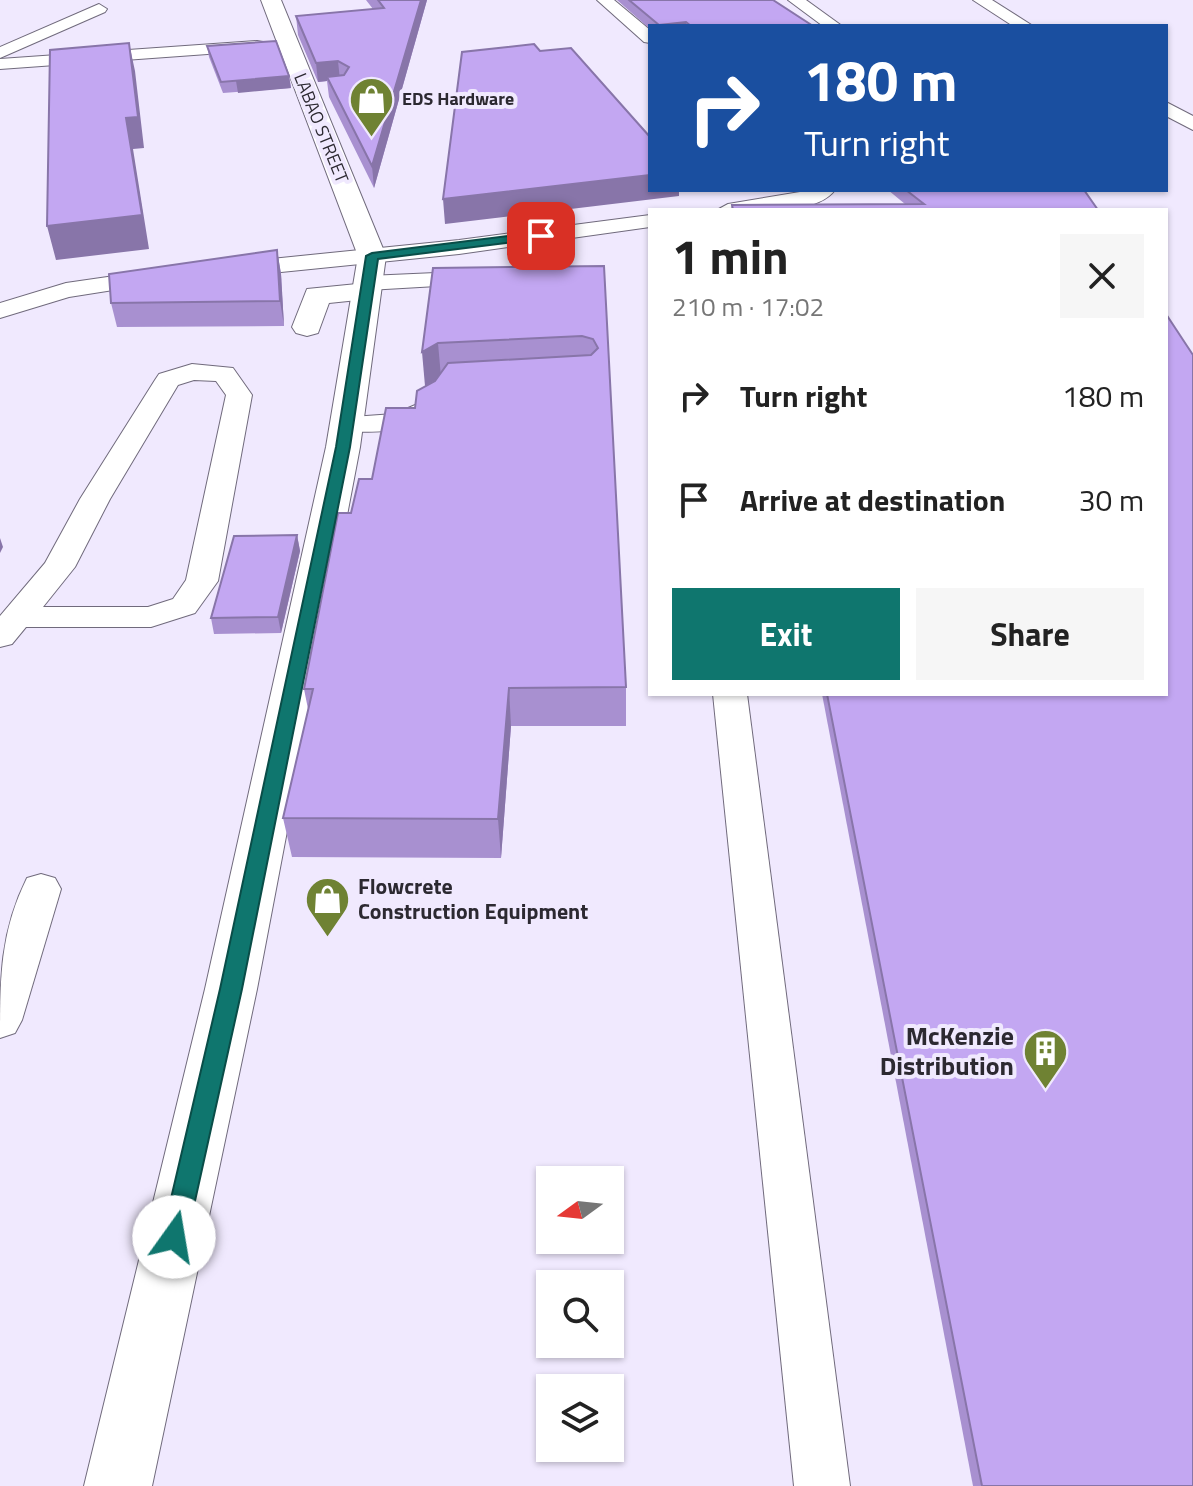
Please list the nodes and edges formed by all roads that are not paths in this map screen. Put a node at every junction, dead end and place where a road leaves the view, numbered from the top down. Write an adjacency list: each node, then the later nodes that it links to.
1 (271, 0): 9 (main road, LABAO STREET)
2 (605, 0): 8 (lane)
3 (796, 0): 6 (lane)
4 (981, 0): 7 (lane)
5 (99, 9): 10 (lane)
6 (831, 24)
7 (1022, 24)
8 (648, 36)
9 (287, 44): 11 (lane); 13 (main road, LABAO STREET)
10 (0, 53)
11 (0, 64)
12 (329, 89): 13 (lane)
13 (305, 92): 22 (main road, LABAO STREET)
14 (1168, 109): 15 (lane)
15 (1193, 124)
16 (822, 192): 17 (lane)
17 (742, 208)
18 (648, 221): 22 (lane)
19 (206, 272): 22 (lane)
20 (176, 275): 23 (lane)
21 (502, 276): 22 (lane)
22 (369, 277): 24 (main road); 26 (main road)
23 (0, 311)
24 (307, 327)
25 (441, 388): 26 (lane)
26 (348, 424): 31 (main road)
27 (8, 627): 27 (lane)
28 (730, 696): 32 (lane)
29 (41, 889): 30 (lane)
30 (1, 1014)
31 (118, 1486)
32 (822, 1486)

